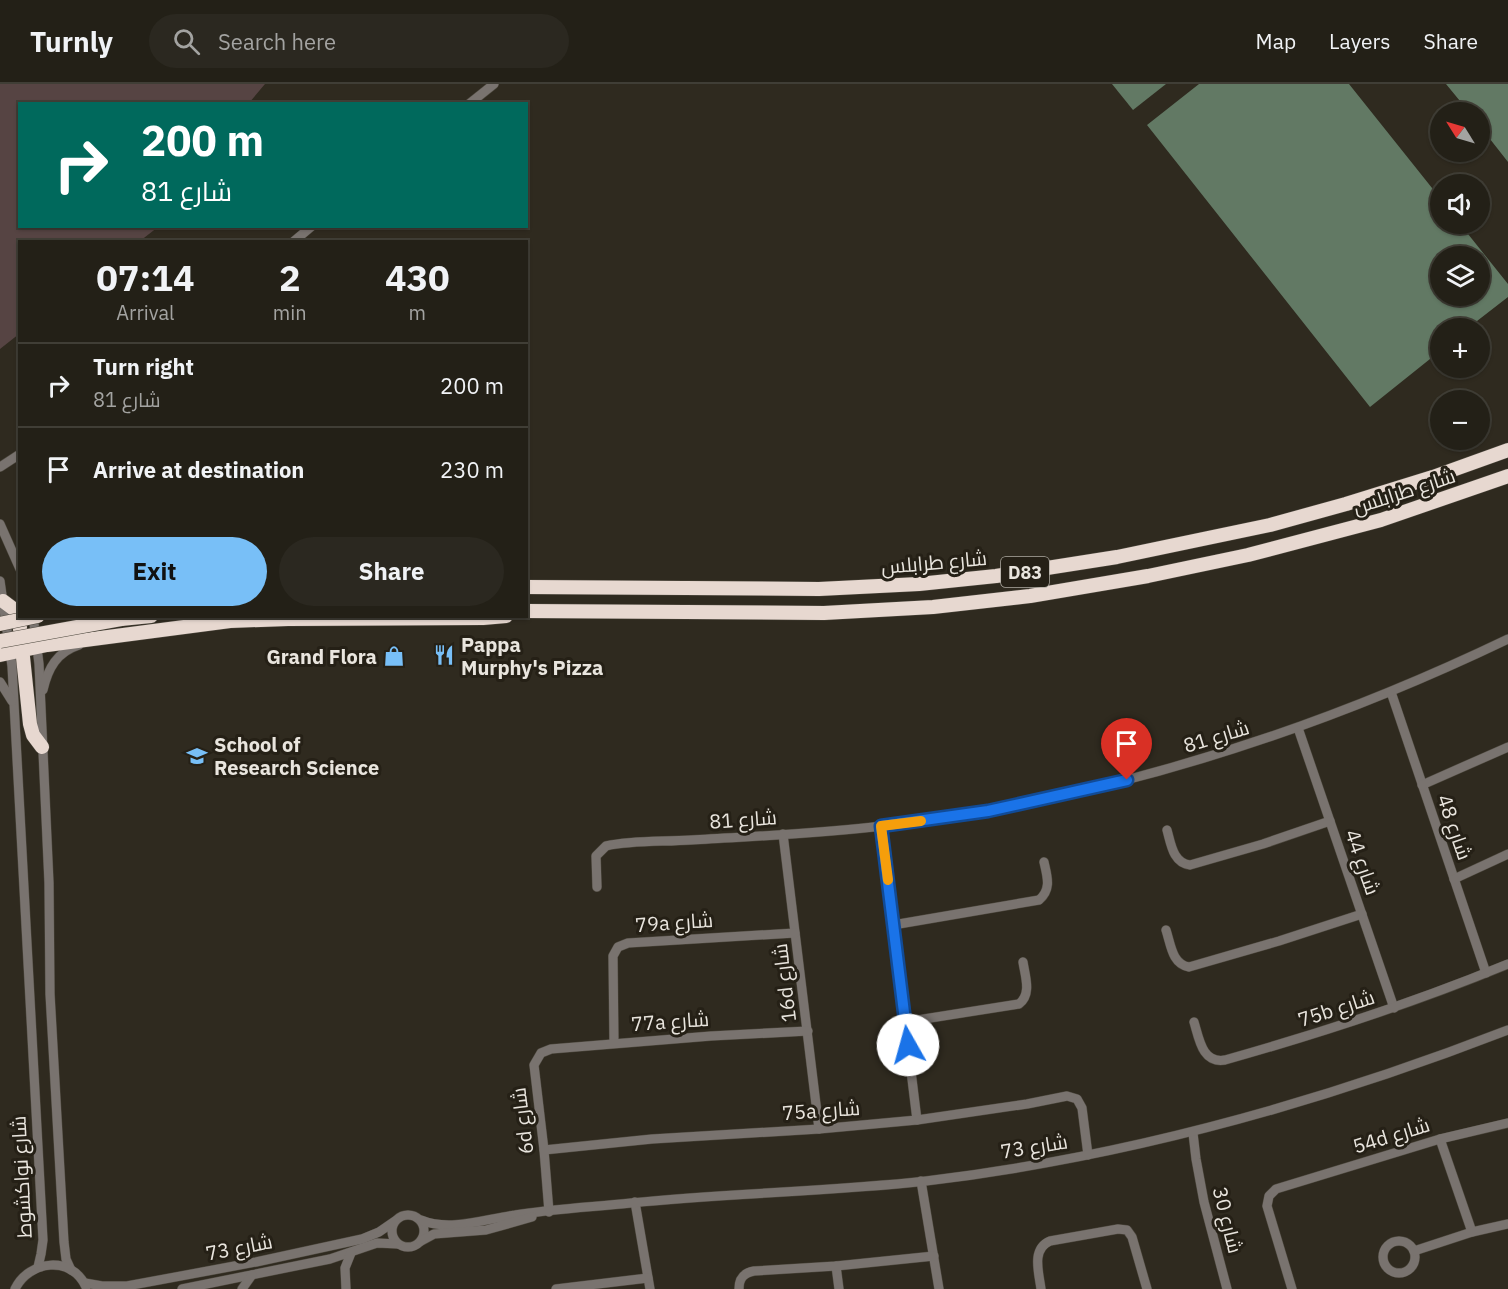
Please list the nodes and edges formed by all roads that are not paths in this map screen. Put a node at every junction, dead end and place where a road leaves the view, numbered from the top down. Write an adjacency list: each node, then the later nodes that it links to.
1 (494, 84): 2 (street)
2 (472, 102)
3 (310, 228): 4 (street)
4 (295, 240)
5 (1508, 450): 14 (highway, شارع طرابلس / D83)
6 (18, 455): 7 (street)
7 (0, 467)
8 (1508, 476): 17 (highway, شارع طرابلس / D83)
9 (0, 524): 10 (street)
10 (11, 548): 11 (street); 12 (street)
11 (18, 557)
12 (18, 564)
13 (0, 581): 16 (street)
14 (528, 586)
15 (18, 598): 16 (highway)
16 (2, 601): 27 (highway)
17 (528, 612)
18 (29, 618): 22 (highway, bridge)
19 (33, 618): 26 (street, شارع نواكشوط)
20 (136, 618): 25 (highway, bridge)
21 (483, 618): 23 (highway)
22 (0, 624)
23 (100, 638): 26 (highway); 30 (street)
24 (1508, 639): 29 (street, شارع 81)
25 (0, 641)
26 (38, 647): 27 (highway); 30 (street, شارع نواكشوط)
27 (11, 652): 31 (street, شارع نواكشوط); 33 (highway)
28 (0, 682): 31 (street)
29 (1390, 692): 32 (street, شارع 81); 35 (street, شارع 48)
30 (40, 701): 33 (street, شارع نواكشوط)
31 (14, 706): 79 (street, شارع نواكشوط)
32 (1298, 728): 36 (street, شارع 44); 37 (street, شارع 81)
33 (42, 747): 80 (street, شارع نواكشوط)
34 (1508, 747): 35 (street)
35 (1422, 785): 42 (street, شارع 48)
36 (1330, 821): 38 (street); 44 (street, شارع 44)
37 (881, 826): 39 (street, شارع 81); 45 (street)
38 (1167, 830)
39 (783, 834): 43 (street, شارع 81); 47 (street, 16d شارع)
40 (1508, 854): 42 (street)
41 (1044, 862): 45 (street)
42 (1454, 879): 50 (street, شارع 48)
43 (597, 887)
44 (1362, 915): 46 (street); 51 (street, شارع 44)
45 (893, 925): 52 (street)
46 (1166, 930)
47 (795, 933): 55 (street, 16d شارع); 56 (street, 79a شارع)
48 (1023, 962): 52 (street)
49 (1508, 964): 50 (street, 75b شارع)
50 (1486, 973): 51 (street, 75b شارع)
51 (1394, 1008): 53 (street, 75b شارع)
52 (905, 1022): 58 (street)
53 (1194, 1022)
54 (1508, 1030): 61 (street, شارع 73)
55 (808, 1031): 56 (street, 77a شارع); 60 (street, 16d شارع)
56 (614, 1043): 57 (street, 77a شارع)
57 (538, 1057): 63 (street, 6d شارع)
58 (917, 1120): 60 (street, 75a شارع); 64 (street, 75a شارع)
59 (1508, 1123): 62 (street, 54d شارع)
60 (819, 1129): 63 (street, 75a شارع)
61 (1190, 1133): 64 (street, شارع 73); 98 (street, شارع 30)
62 (1440, 1139): 71 (street); 99 (street, 54d شارع)
63 (544, 1150): 67 (street, 6d شارع)
64 (1091, 1155): 65 (street, شارع 73)
65 (924, 1181): 66 (street, شارع 73); 76 (street)
66 (638, 1202): 67 (street, شارع 73); 83 (street)
67 (551, 1211): 68 (street, شارع 73); 72 (street, شارع 73)
68 (421, 1220): 69 (street); 72 (street)
69 (395, 1221): 73 (street); 85 (street, شارع 73)
70 (1508, 1224): 71 (street)
71 (1472, 1232): 74 (street)
72 (421, 1241): 73 (street)
73 (398, 1244): 75 (street, شارع 73)
74 (1414, 1251)
75 (351, 1253): 77 (street, شارع 73); 81 (street)
76 (934, 1256): 78 (street); 95 (street)
77 (330, 1259): 81 (street); 82 (street, شارع 73)
78 (836, 1266): 93 (street); 94 (street)
79 (38, 1267): 80 (street); 86 (street)
80 (71, 1270): 85 (street)
81 (344, 1274): 90 (street)
82 (252, 1275): 84 (street, شارع 73); 89 (street)
83 (648, 1278): 91 (street); 92 (street)
84 (221, 1282): 87 (street, شارع 73); 88 (street)
85 (86, 1286)
86 (15, 1288)
87 (182, 1289)
88 (233, 1289)
89 (242, 1289)
90 (346, 1289)
91 (556, 1289)
92 (650, 1289)
93 (740, 1289)
94 (839, 1289)
95 (939, 1289)
96 (1041, 1289): 97 (street)
97 (1147, 1289)
98 (1227, 1289)
99 (1292, 1289)

